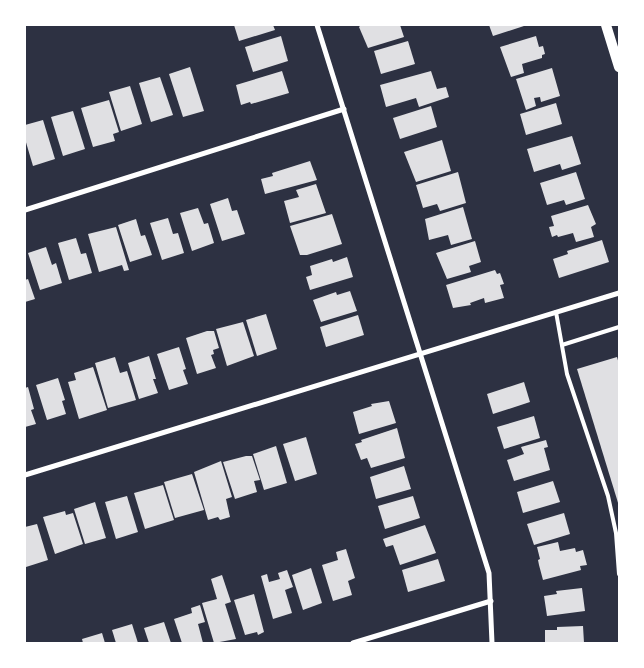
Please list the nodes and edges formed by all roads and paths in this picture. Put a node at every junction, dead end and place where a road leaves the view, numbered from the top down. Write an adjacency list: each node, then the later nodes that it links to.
1 (317, 25): 4 (street)
2 (606, 25): 3 (main road)
3 (619, 67)
4 (344, 109): 5 (street); 10 (street)
5 (25, 210)
6 (619, 293): 7 (street)
7 (556, 312): 9 (lane); 10 (street)
8 (619, 327): 9 (lane)
9 (562, 344): 12 (lane)
10 (419, 353): 11 (street); 13 (street)
11 (25, 475)
12 (619, 574)
13 (491, 601): 14 (street); 15 (street)
14 (353, 643)
15 (492, 643)

